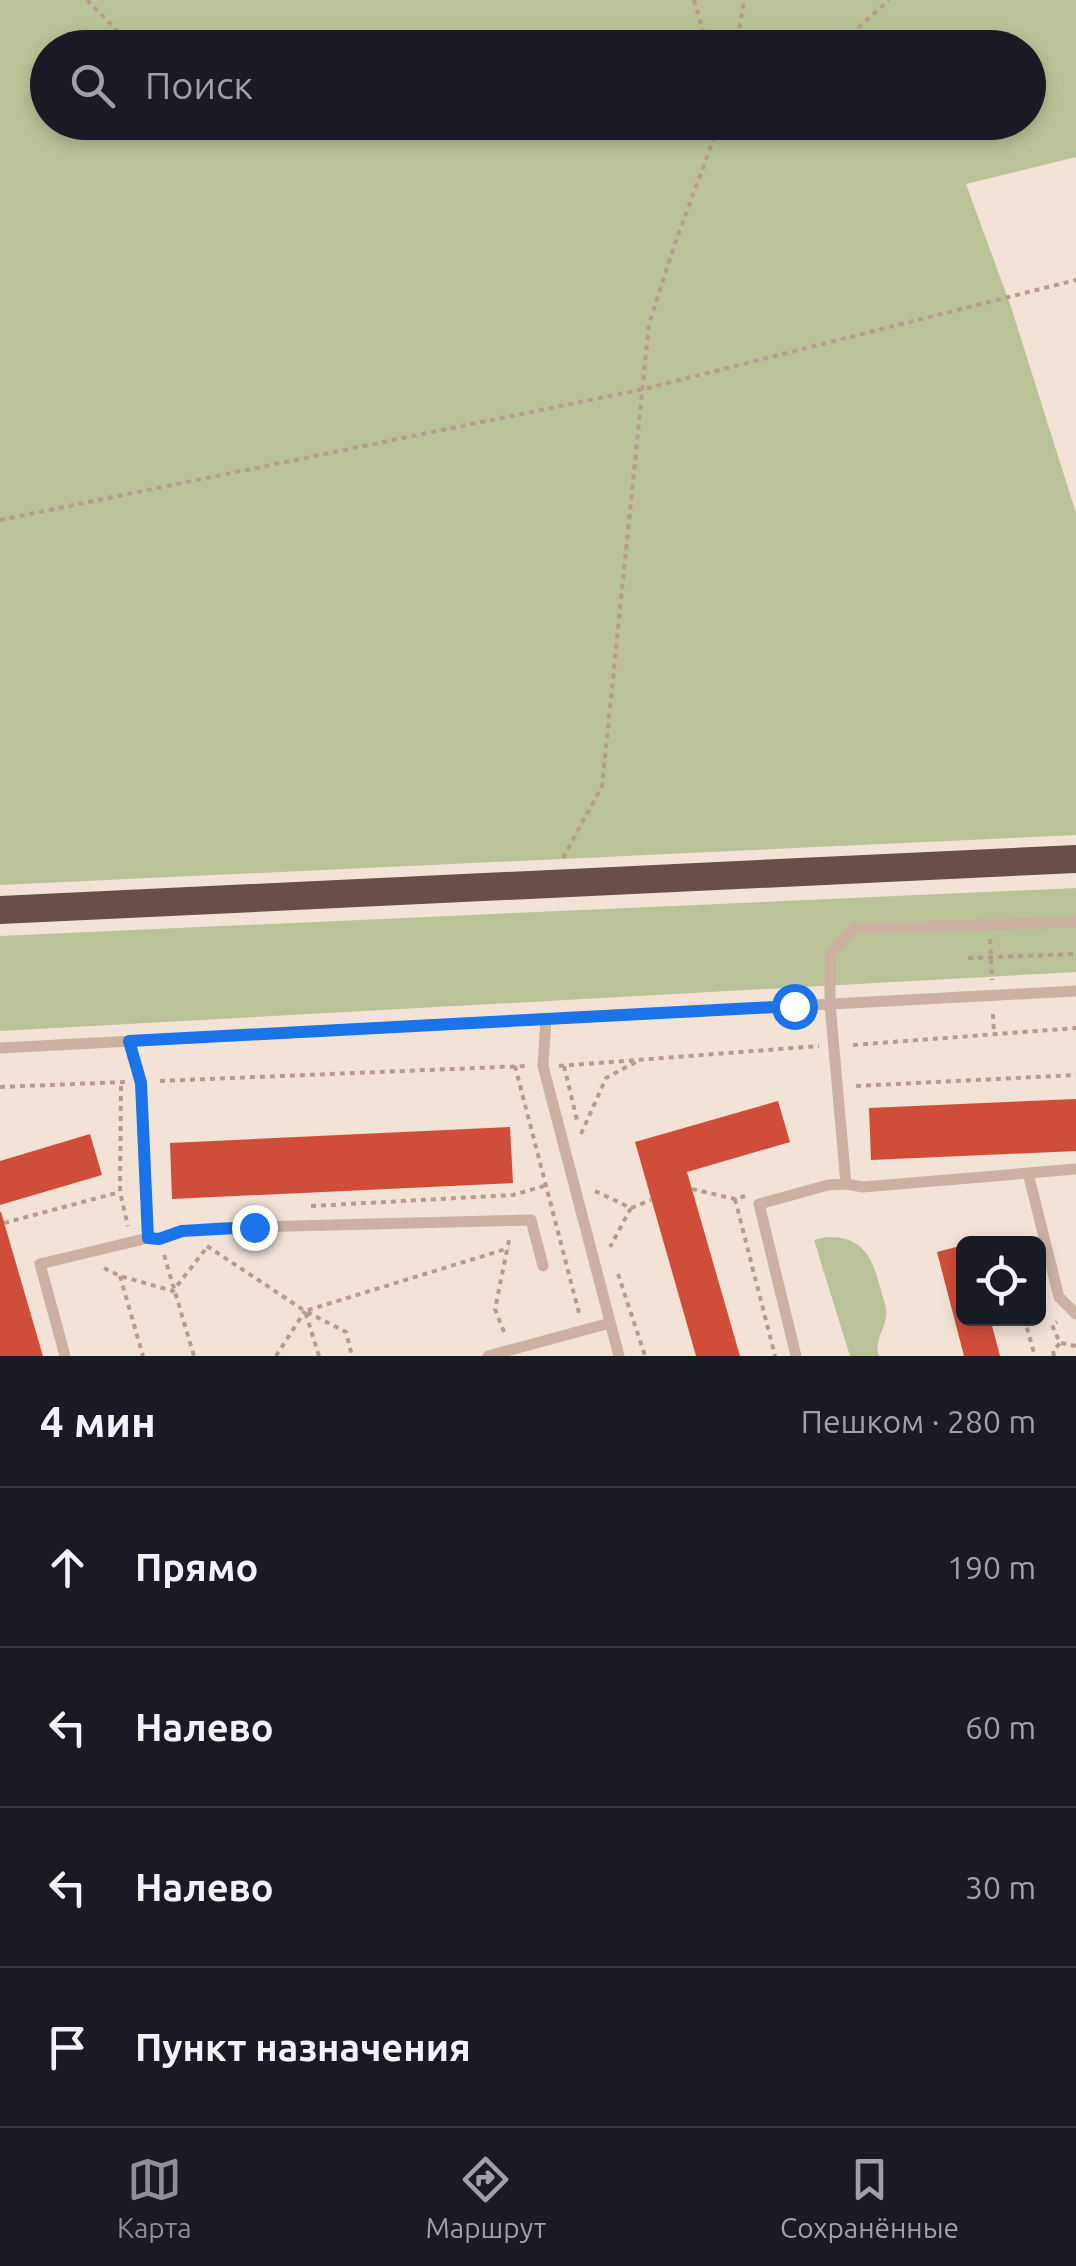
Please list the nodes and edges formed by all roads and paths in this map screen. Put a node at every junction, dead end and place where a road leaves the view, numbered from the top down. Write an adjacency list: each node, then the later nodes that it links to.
1 (87, 0): 5 (path)
2 (694, 0): 6 (path)
3 (744, 0): 7 (path)
4 (889, 0): 8 (path)
5 (116, 30)
6 (703, 30)
7 (739, 30)
8 (856, 30)
9 (713, 140): 11 (path)
10 (1076, 280): 11 (path)
11 (644, 388): 12 (path); 14 (path)
12 (0, 520)
13 (1076, 859): 14 (highway)
14 (549, 884): 15 (highway)
15 (0, 910)
16 (1076, 922): 20 (lane)
17 (1076, 954): 18 (path)
18 (968, 958)
19 (1076, 991): 20 (lane)
20 (830, 1004): 21 (lane); 32 (lane)
21 (546, 1019): 22 (lane); 56 (lane)
22 (129, 1041): 23 (lane); 46 (lane)
23 (0, 1048)
24 (640, 1060): 26 (path)
25 (516, 1066): 33 (path)
26 (564, 1066)
27 (1076, 1075): 29 (path)
28 (122, 1081): 34 (path)
29 (853, 1086)
30 (1076, 1169): 31 (lane)
31 (1028, 1172): 32 (lane); 55 (lane)
32 (846, 1184): 71 (lane)
33 (544, 1186): 36 (path); 58 (path)
34 (120, 1192): 42 (path); 47 (path)
35 (594, 1192): 40 (path)
36 (513, 1195): 39 (path); 41 (path)
37 (735, 1199): 70 (path)
38 (652, 1200): 40 (path)
39 (299, 1206)
40 (631, 1208): 44 (path)
41 (511, 1221): 43 (lane); 49 (path); 51 (lane)
42 (4, 1223)
43 (217, 1228): 45 (lane); 48 (path)
44 (604, 1230)
45 (182, 1231): 46 (lane); 48 (path)
46 (148, 1238): 47 (lane)
47 (132, 1242): 50 (lane)
48 (208, 1246): 53 (path); 54 (path)
49 (509, 1248): 54 (path); 61 (path)
50 (75, 1255): 53 (path); 62 (lane)
51 (543, 1266)
52 (615, 1267): 69 (path)
53 (120, 1276): 63 (path)
54 (306, 1311): 64 (path); 65 (path); 66 (path)
55 (1070, 1316): 59 (path)
56 (610, 1323): 58 (lane); 68 (lane)
57 (1026, 1326): 72 (path)
58 (583, 1330): 61 (lane)
59 (1060, 1343): 60 (path); 73 (path)
60 (1076, 1346)
61 (510, 1350): 67 (lane)
62 (65, 1356)
63 (143, 1356)
64 (276, 1356)
65 (319, 1356)
66 (352, 1356)
67 (488, 1356)
68 (619, 1356)
69 (645, 1356)
70 (775, 1356)
71 (796, 1356)
72 (1034, 1356)
73 (1054, 1356)

